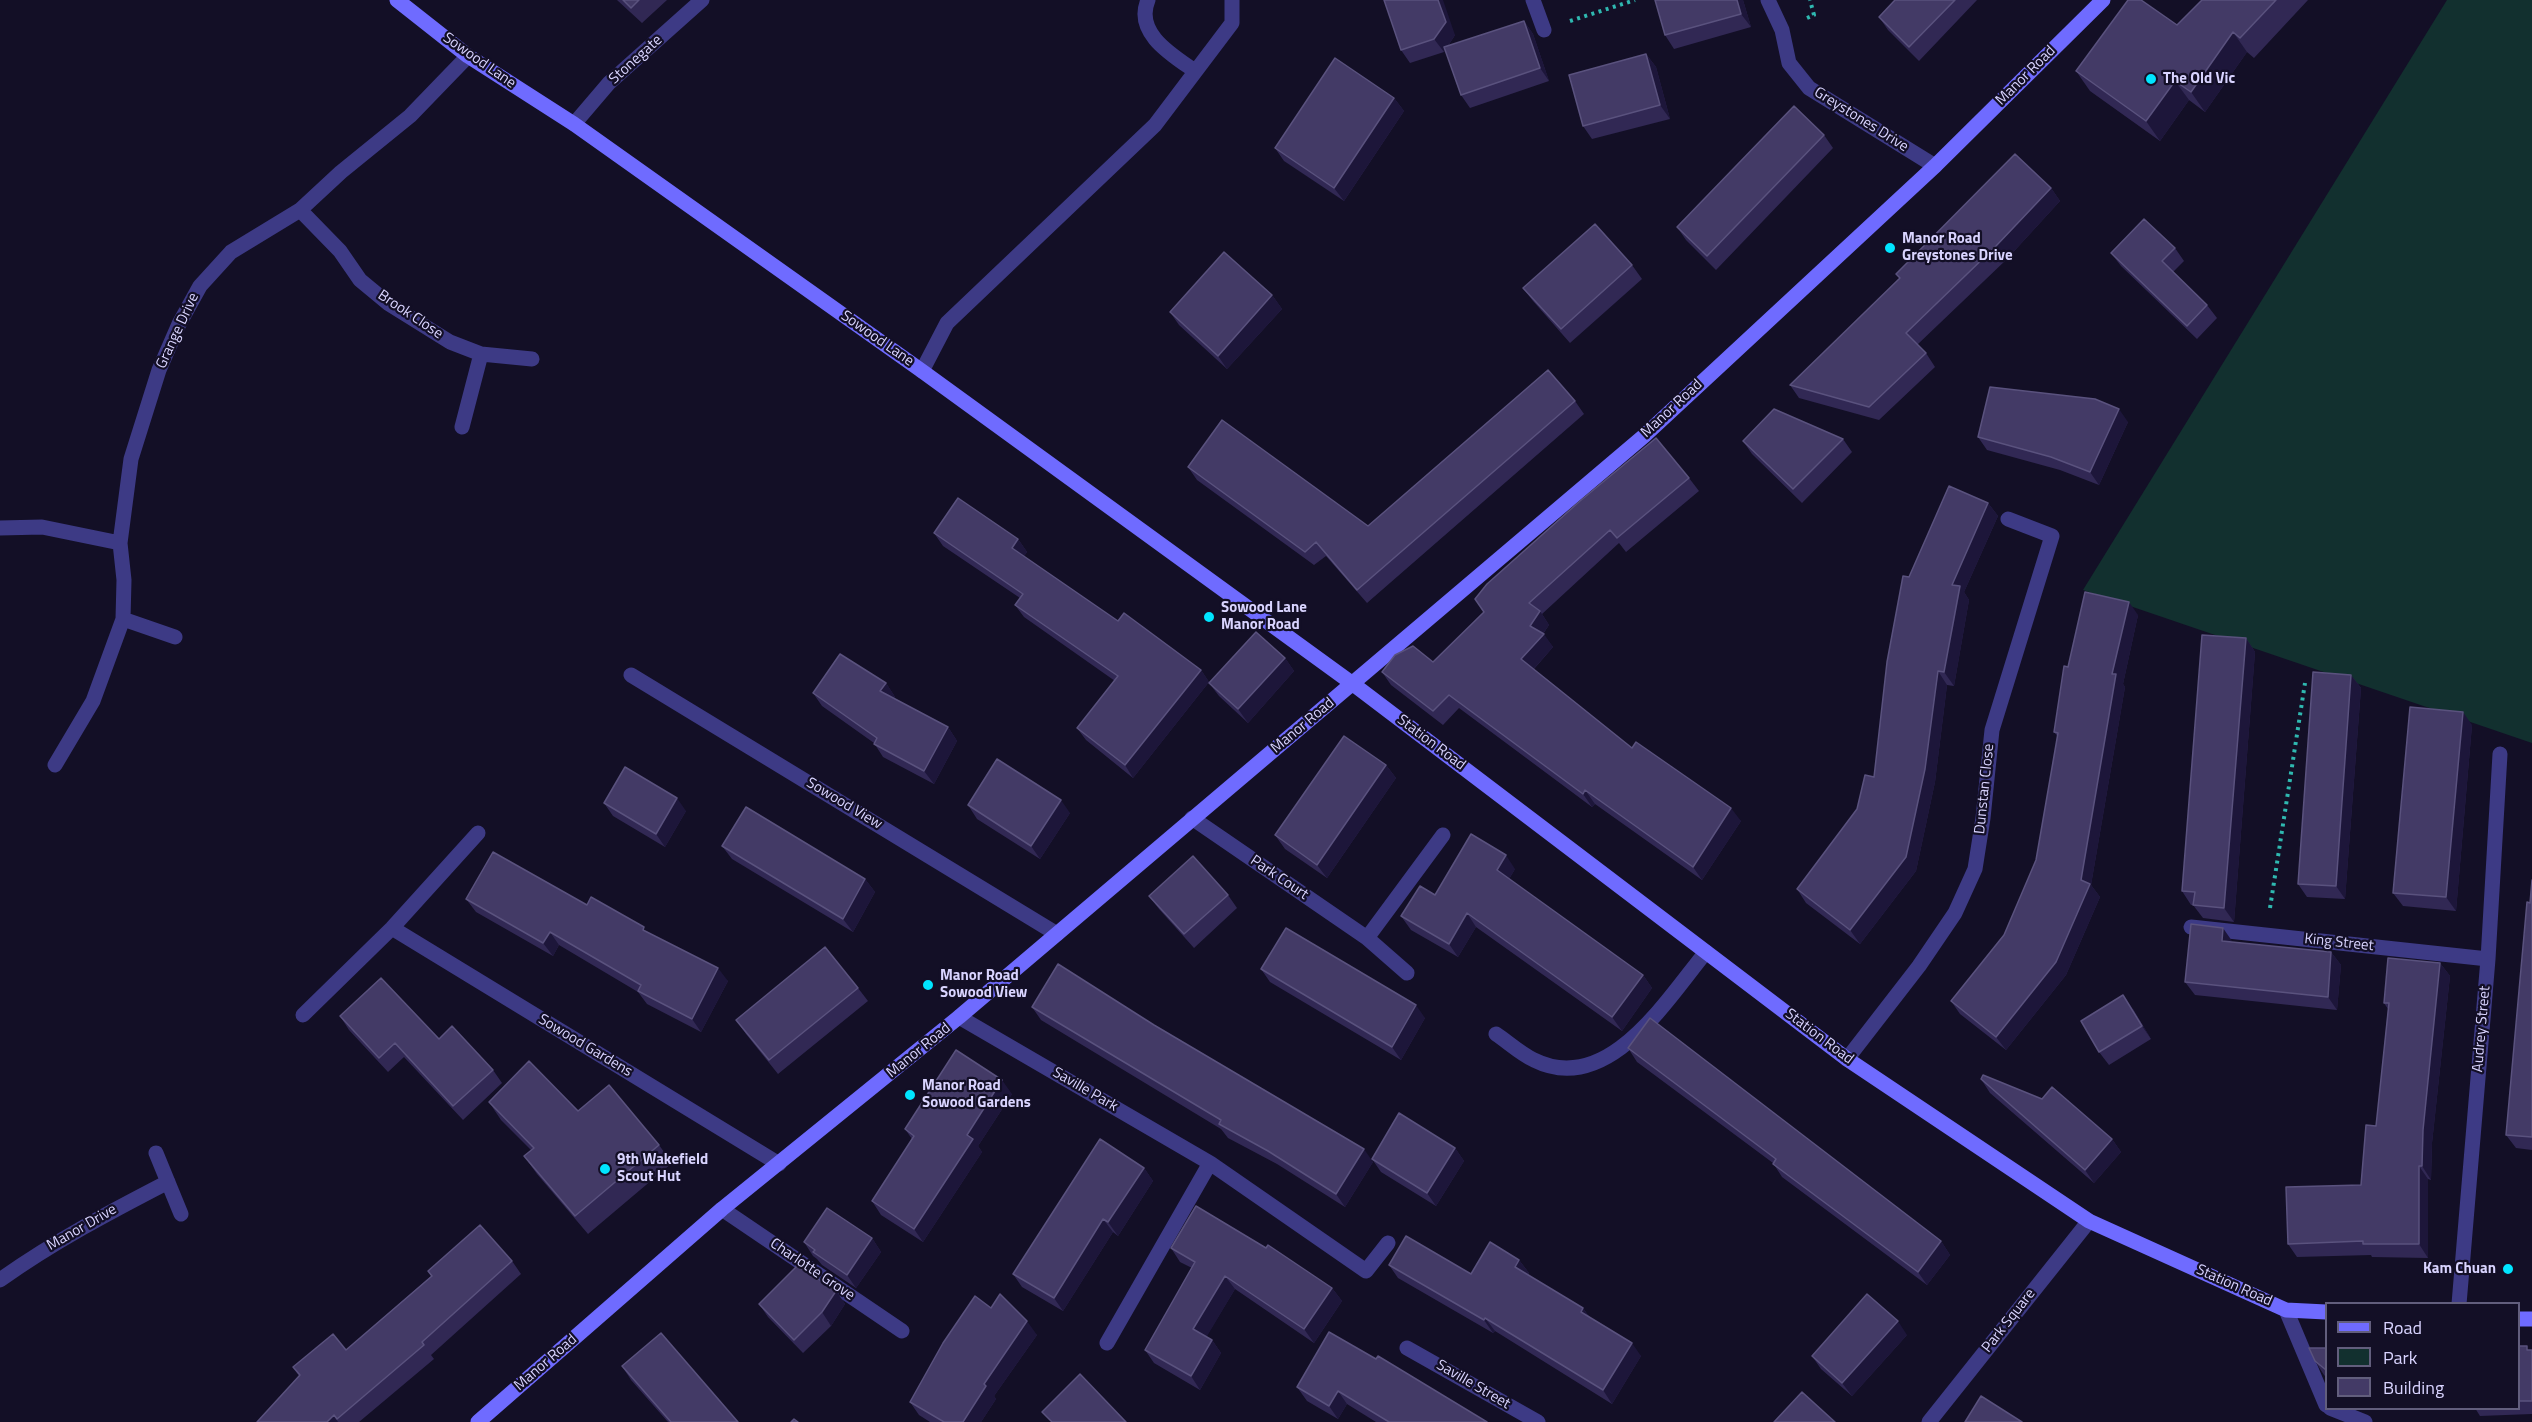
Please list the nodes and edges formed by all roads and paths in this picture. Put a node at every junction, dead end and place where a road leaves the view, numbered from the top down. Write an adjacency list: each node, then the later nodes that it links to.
1 (397, 0): 10 (main road, Sowood Lane)
2 (702, 0): 12 (street, Stonegate)
3 (1148, 0): 11 (street)
4 (1232, 0): 11 (street)
5 (1533, 0): 9 (street)
6 (1635, 0): 9 (path)
7 (1768, 0): 13 (street, Greystones Drive)
8 (2103, 0): 13 (main road, Manor Road)
9 (1544, 30)
10 (468, 56): 12 (main road, Sowood Lane); 14 (street, Grange Drive)
11 (1194, 71): 17 (street)
12 (574, 124): 17 (main road, Sowood Lane)
13 (1935, 166): 26 (main road, Manor Road)
14 (300, 210): 15 (street, Brook Close); 21 (street, Grange Drive)
15 (481, 354): 16 (street, Brook Close); 18 (street)
16 (532, 359)
17 (922, 371): 26 (main road, Sowood Lane)
18 (462, 427)
19 (2008, 519): 43 (street, Dunstan Close)
20 (0, 528): 21 (street)
21 (120, 543): 22 (street, Grange Drive)
22 (123, 619): 23 (street); 28 (street, Grange Drive)
23 (175, 637)
24 (631, 675): 34 (street, Sowood View)
25 (2305, 683): 35 (path)
26 (1353, 684): 29 (main road, Manor Road); 37 (main road, Station Road)
27 (2500, 754): 38 (street, Audrey Street)
28 (56, 765)
29 (1192, 819): 34 (main road, Manor Road); 36 (street, Park Court)
30 (478, 833): 33 (street)
31 (1443, 835): 36 (street)
32 (2191, 927): 35 (street, King Street)
33 (392, 928): 40 (street); 46 (street, Sowood Gardens)
34 (1057, 934): 41 (main road, Manor Road)
35 (2266, 935): 38 (street, King Street)
36 (1367, 938): 39 (street, Park Court)
37 (1706, 952): 42 (street); 43 (main road, Station Road)
38 (2488, 959): 53 (street, Audrey Street)
39 (1407, 973)
40 (303, 1015)
41 (959, 1017): 45 (street, Saville Park); 46 (main road, Manor Road)
42 (1496, 1034)
43 (1847, 1059): 50 (main road, Station Road)
44 (156, 1153): 47 (street)
45 (1210, 1163): 51 (street, Saville Park); 57 (street)
46 (779, 1164): 48 (main road, Manor Road)
47 (168, 1182): 49 (street); 52 (street, Manor Drive)
48 (722, 1209): 56 (street, Charlotte Grove); 61 (main road, Manor Road)
49 (181, 1214)
50 (2089, 1221): 54 (main road, Station Road); 63 (street, Park Square)
51 (1388, 1243)
52 (0, 1280)
53 (2459, 1302)
54 (2286, 1310): 55 (main road, Station Road); 59 (street)
55 (2325, 1312)
56 (902, 1331)
57 (1107, 1343)
58 (1407, 1348): 62 (street, Saville Street)
59 (2325, 1403)
60 (2335, 1410): 64 (street)
61 (478, 1422)
62 (1538, 1422)
63 (1929, 1422)
64 (2365, 1422)

